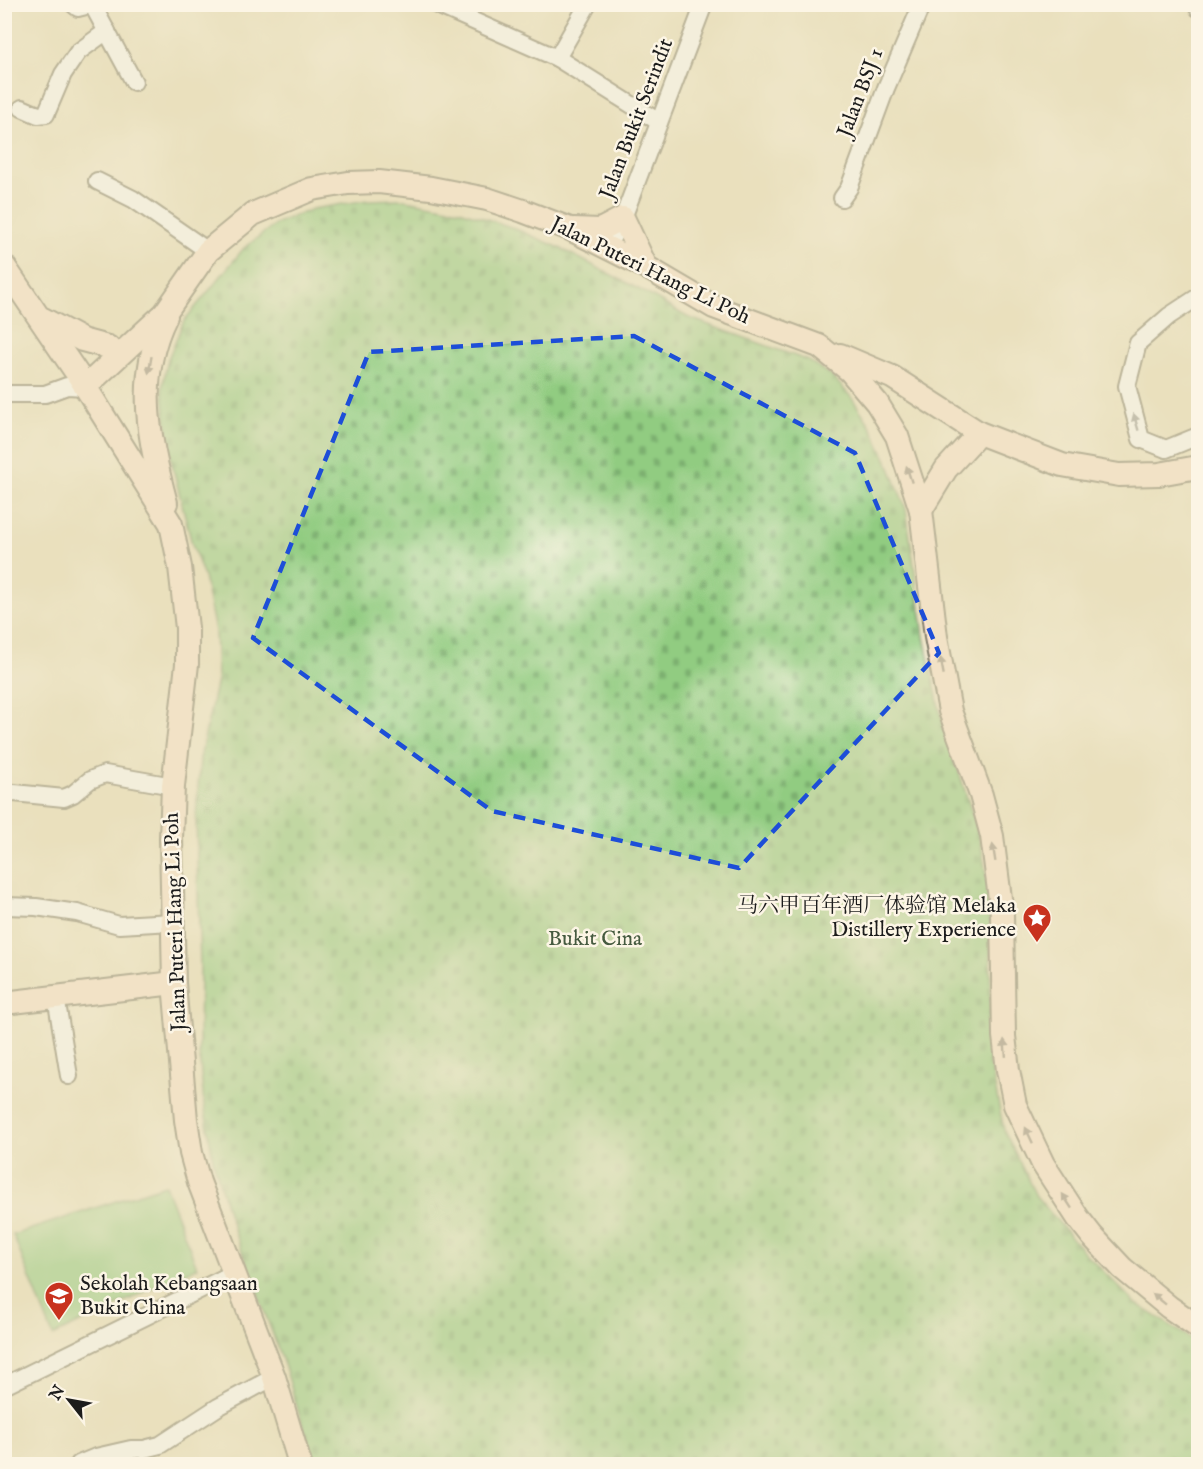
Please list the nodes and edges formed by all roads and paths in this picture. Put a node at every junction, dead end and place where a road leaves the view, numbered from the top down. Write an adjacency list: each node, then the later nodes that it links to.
1 (73, 4): 6 (street)
2 (435, 4): 8 (street)
3 (588, 4): 8 (street)
4 (704, 4): 11 (street, Jalan Bukit Serindit)
5 (922, 4): 13 (street, Jalan BSJ 1)
6 (94, 5): 7 (street)
7 (107, 31): 9 (street); 10 (street)
8 (556, 58): 11 (street)
9 (134, 82)
10 (22, 108)
11 (658, 122): 14 (street, Jalan Bukit Serindit)
12 (97, 181): 17 (street)
13 (842, 198)
14 (623, 218): 15 (street); 16 (street, Jalan Bukit Serindit); 19 (street)
15 (570, 229): 16 (street, Jalan Puteri Hang Li Poh); 17 (street, Jalan Puteri Hang Li Poh)
16 (607, 247): 19 (street, Jalan Puteri Hang Li Poh)
17 (208, 251): 20 (street, Jalan Puteri Hang Li Poh)
18 (4, 266): 22 (street)
19 (646, 267): 23 (street, Jalan Puteri Hang Li Poh)
20 (179, 291): 24 (street, Jalan Puteri Hang Li Poh); 25 (street, Jalan Puteri Hang Li Poh); 31 (street, one-way to 31)
21 (1198, 297): 28 (street, one-way to 21)
22 (37, 315): 24 (street); 25 (street)
23 (819, 346): 27 (street); 30 (street, Jalan Puteri Hang Li Poh, one-way to 23)
24 (108, 347): 25 (street, Jalan Puteri Hang Li Poh)
25 (77, 383): 26 (street); 31 (street, Jalan Puteri Hang Li Poh)
26 (4, 394)
27 (979, 433): 29 (street); 30 (street)
28 (1198, 436)
29 (1198, 467)
30 (921, 510): 41 (street, Jalan Puteri Hang Li Poh, one-way to 30)
31 (171, 524): 32 (street, Jalan Puteri Hang Li Poh)
32 (173, 786): 33 (street); 35 (street, Jalan Puteri Hang Li Poh)
33 (4, 792)
34 (4, 906): 35 (street)
35 (173, 922): 36 (street, Jalan Puteri Hang Li Poh)
36 (174, 982): 37 (street); 40 (street, Jalan Puteri Hang Li Poh)
37 (56, 997): 38 (street); 39 (street)
38 (4, 1003)
39 (69, 1076)
40 (234, 1273): 42 (street, Jalan Puteri Hang Li Poh); 43 (street)
41 (1198, 1327)
42 (274, 1377): 44 (street); 45 (street, Jalan Puteri Hang Li Poh)
43 (4, 1386)
44 (79, 1464)
45 (300, 1464)

